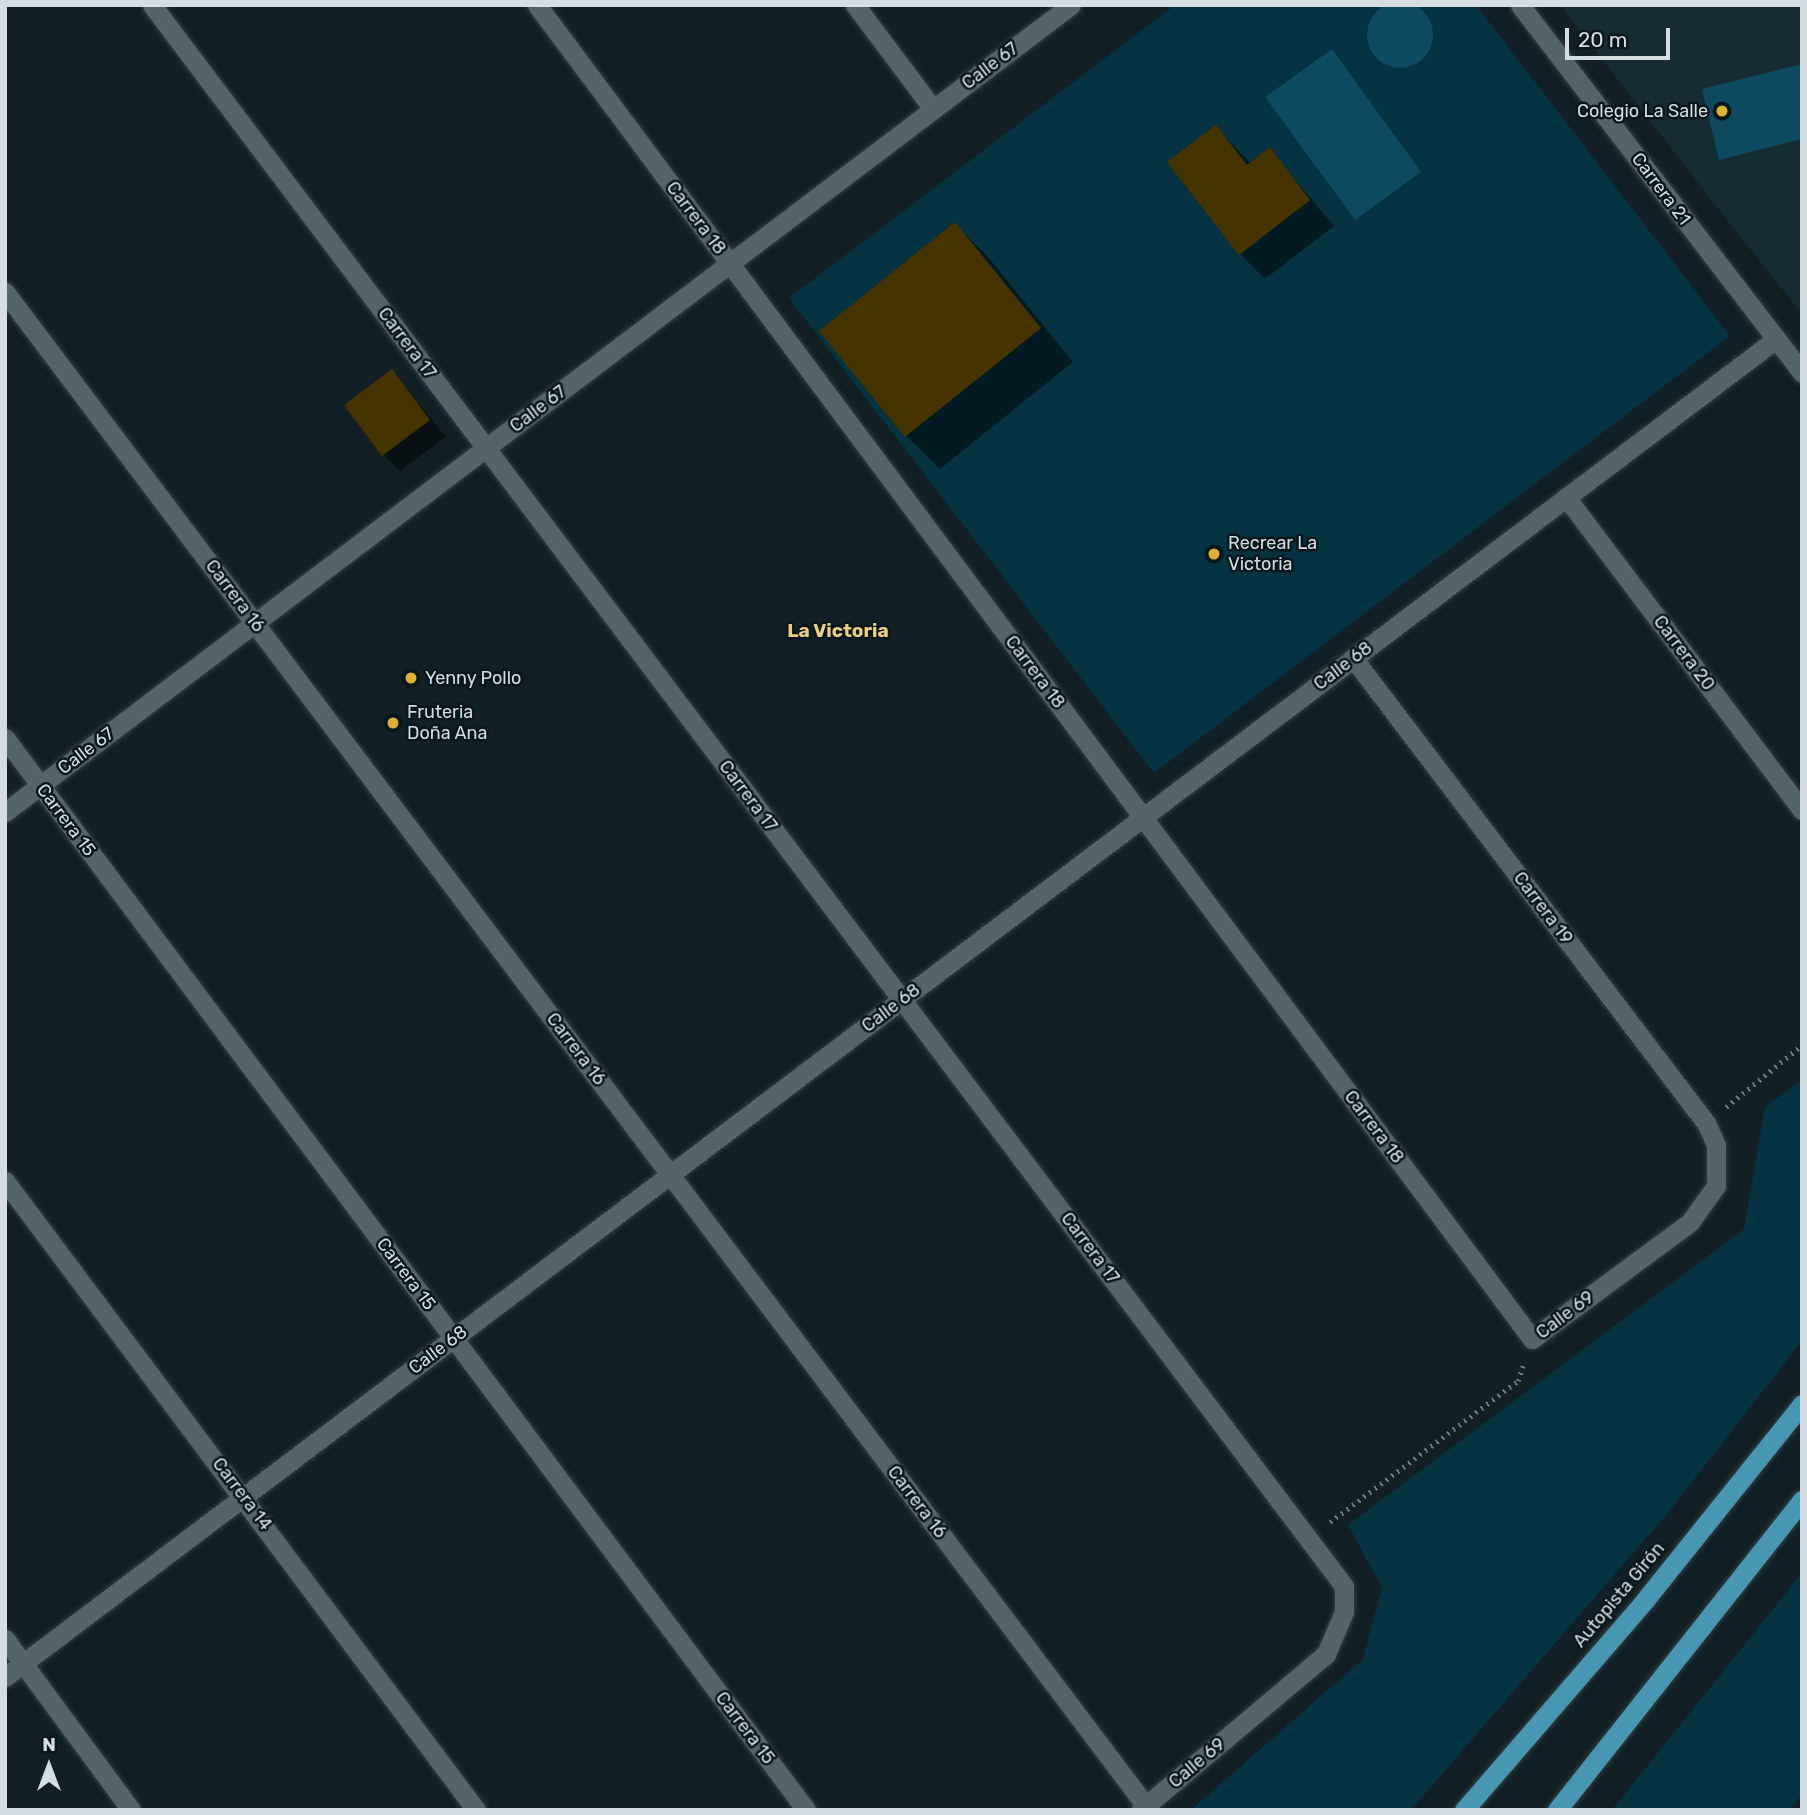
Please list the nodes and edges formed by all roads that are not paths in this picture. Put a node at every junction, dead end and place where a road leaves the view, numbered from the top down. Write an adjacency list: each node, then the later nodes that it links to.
1 (152, 5): 11 (street, Carrera 17)
2 (537, 5): 7 (street, Carrera 18)
3 (855, 5): 6 (street)
4 (1071, 5): 6 (street, Calle 67)
5 (1520, 5): 9 (street, Carrera 21)
6 (933, 109): 7 (street, Calle 67)
7 (730, 264): 11 (street, Calle 67); 19 (street, Carrera 18)
8 (5, 292): 13 (street, Carrera 16)
9 (1776, 339): 10 (street, Carrera 21); 12 (street, Calle 68)
10 (1802, 373)
11 (486, 448): 13 (street, Calle 67); 20 (street, Carrera 17)
12 (1566, 497): 14 (street, Calle 68); 17 (street, Carrera 20)
13 (255, 623): 16 (street, Calle 67); 22 (street, Carrera 16)
14 (1353, 658): 19 (street, Calle 68); 21 (street, Carrera 19)
15 (5, 738): 16 (street, Carrera 15)
16 (41, 785): 18 (street, Calle 67); 24 (street, Carrera 15)
17 (1802, 810)
18 (5, 812)
19 (1143, 817): 20 (street, Calle 68); 25 (street, Carrera 18)
20 (902, 999): 22 (street, Calle 68); 29 (street, Carrera 17)
21 (1719, 1165): 25 (street, Calle 69)
22 (671, 1175): 24 (street, Calle 68); 33 (street, Carrera 16)
23 (5, 1181): 27 (street, Carrera 14)
24 (453, 1338): 27 (street, Calle 68); 36 (street, Carrera 15)
25 (1532, 1339)
26 (1802, 1404): 37 (highway, Autopista Girón)
27 (244, 1497): 31 (street, Calle 68); 35 (street, Carrera 14)
28 (1802, 1500): 38 (highway)
29 (1344, 1586): 33 (street, Calle 69)
30 (5, 1639): 31 (street)
31 (23, 1664): 32 (street, Calle 68); 34 (street)
32 (5, 1677)
33 (1144, 1808)
34 (131, 1810)
35 (476, 1810)
36 (806, 1810)
37 (1464, 1810)
38 (1557, 1810)

